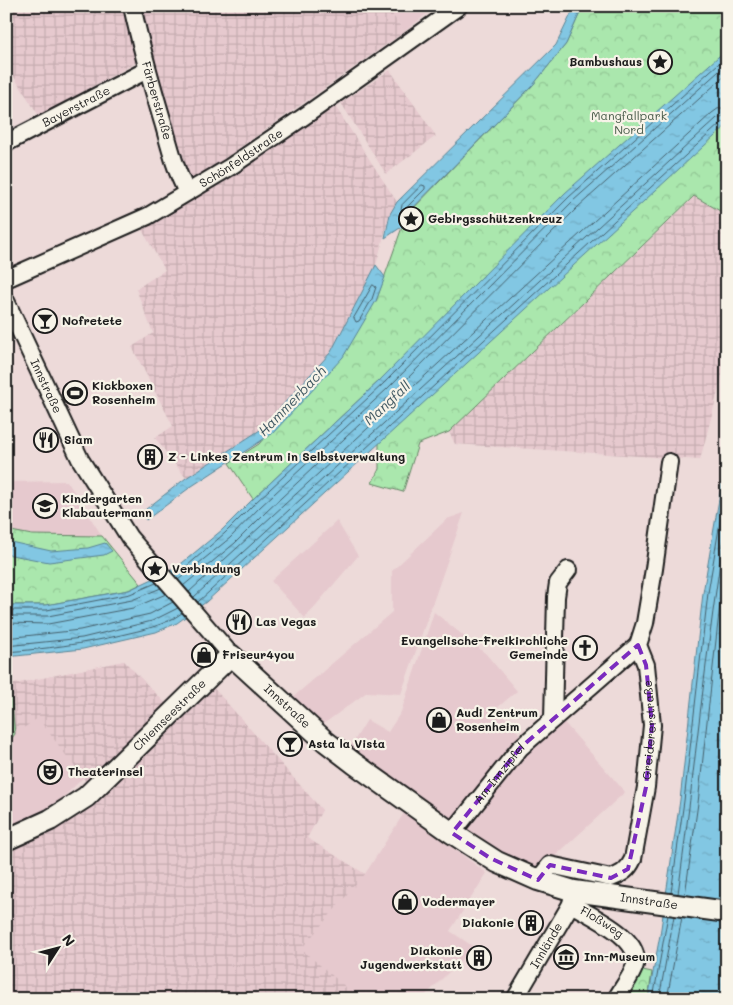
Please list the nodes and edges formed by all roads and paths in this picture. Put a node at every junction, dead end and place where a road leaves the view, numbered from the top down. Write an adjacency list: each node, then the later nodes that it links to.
1 (132, 6): 3 (street, Färberstraße)
2 (459, 6): 5 (street, Schönfeldstraße)
3 (147, 70): 4 (street, Bayerstraße); 5 (street, Färberstraße)
4 (6, 143)
5 (187, 192): 6 (street, Schönfeldstraße)
6 (6, 279)
7 (6, 301): 11 (street, Innstraße)
8 (669, 462): 10 (street)
9 (568, 570): 12 (street)
10 (638, 645): 12 (street, Am Innzipfel); 15 (street, Greidererstraße)
11 (231, 655): 13 (main road, Innstraße); 14 (main road, Chiemseestraße)
12 (553, 719): 13 (street, Am Innzipfel)
13 (452, 833): 15 (main road, Innstraße)
14 (6, 840)
15 (538, 880): 16 (main road, Innstraße)
16 (573, 897): 17 (main road, Innstraße); 18 (street, Innlände); 19 (street, Floßweg)
17 (727, 912)
18 (515, 999)
19 (616, 999)

